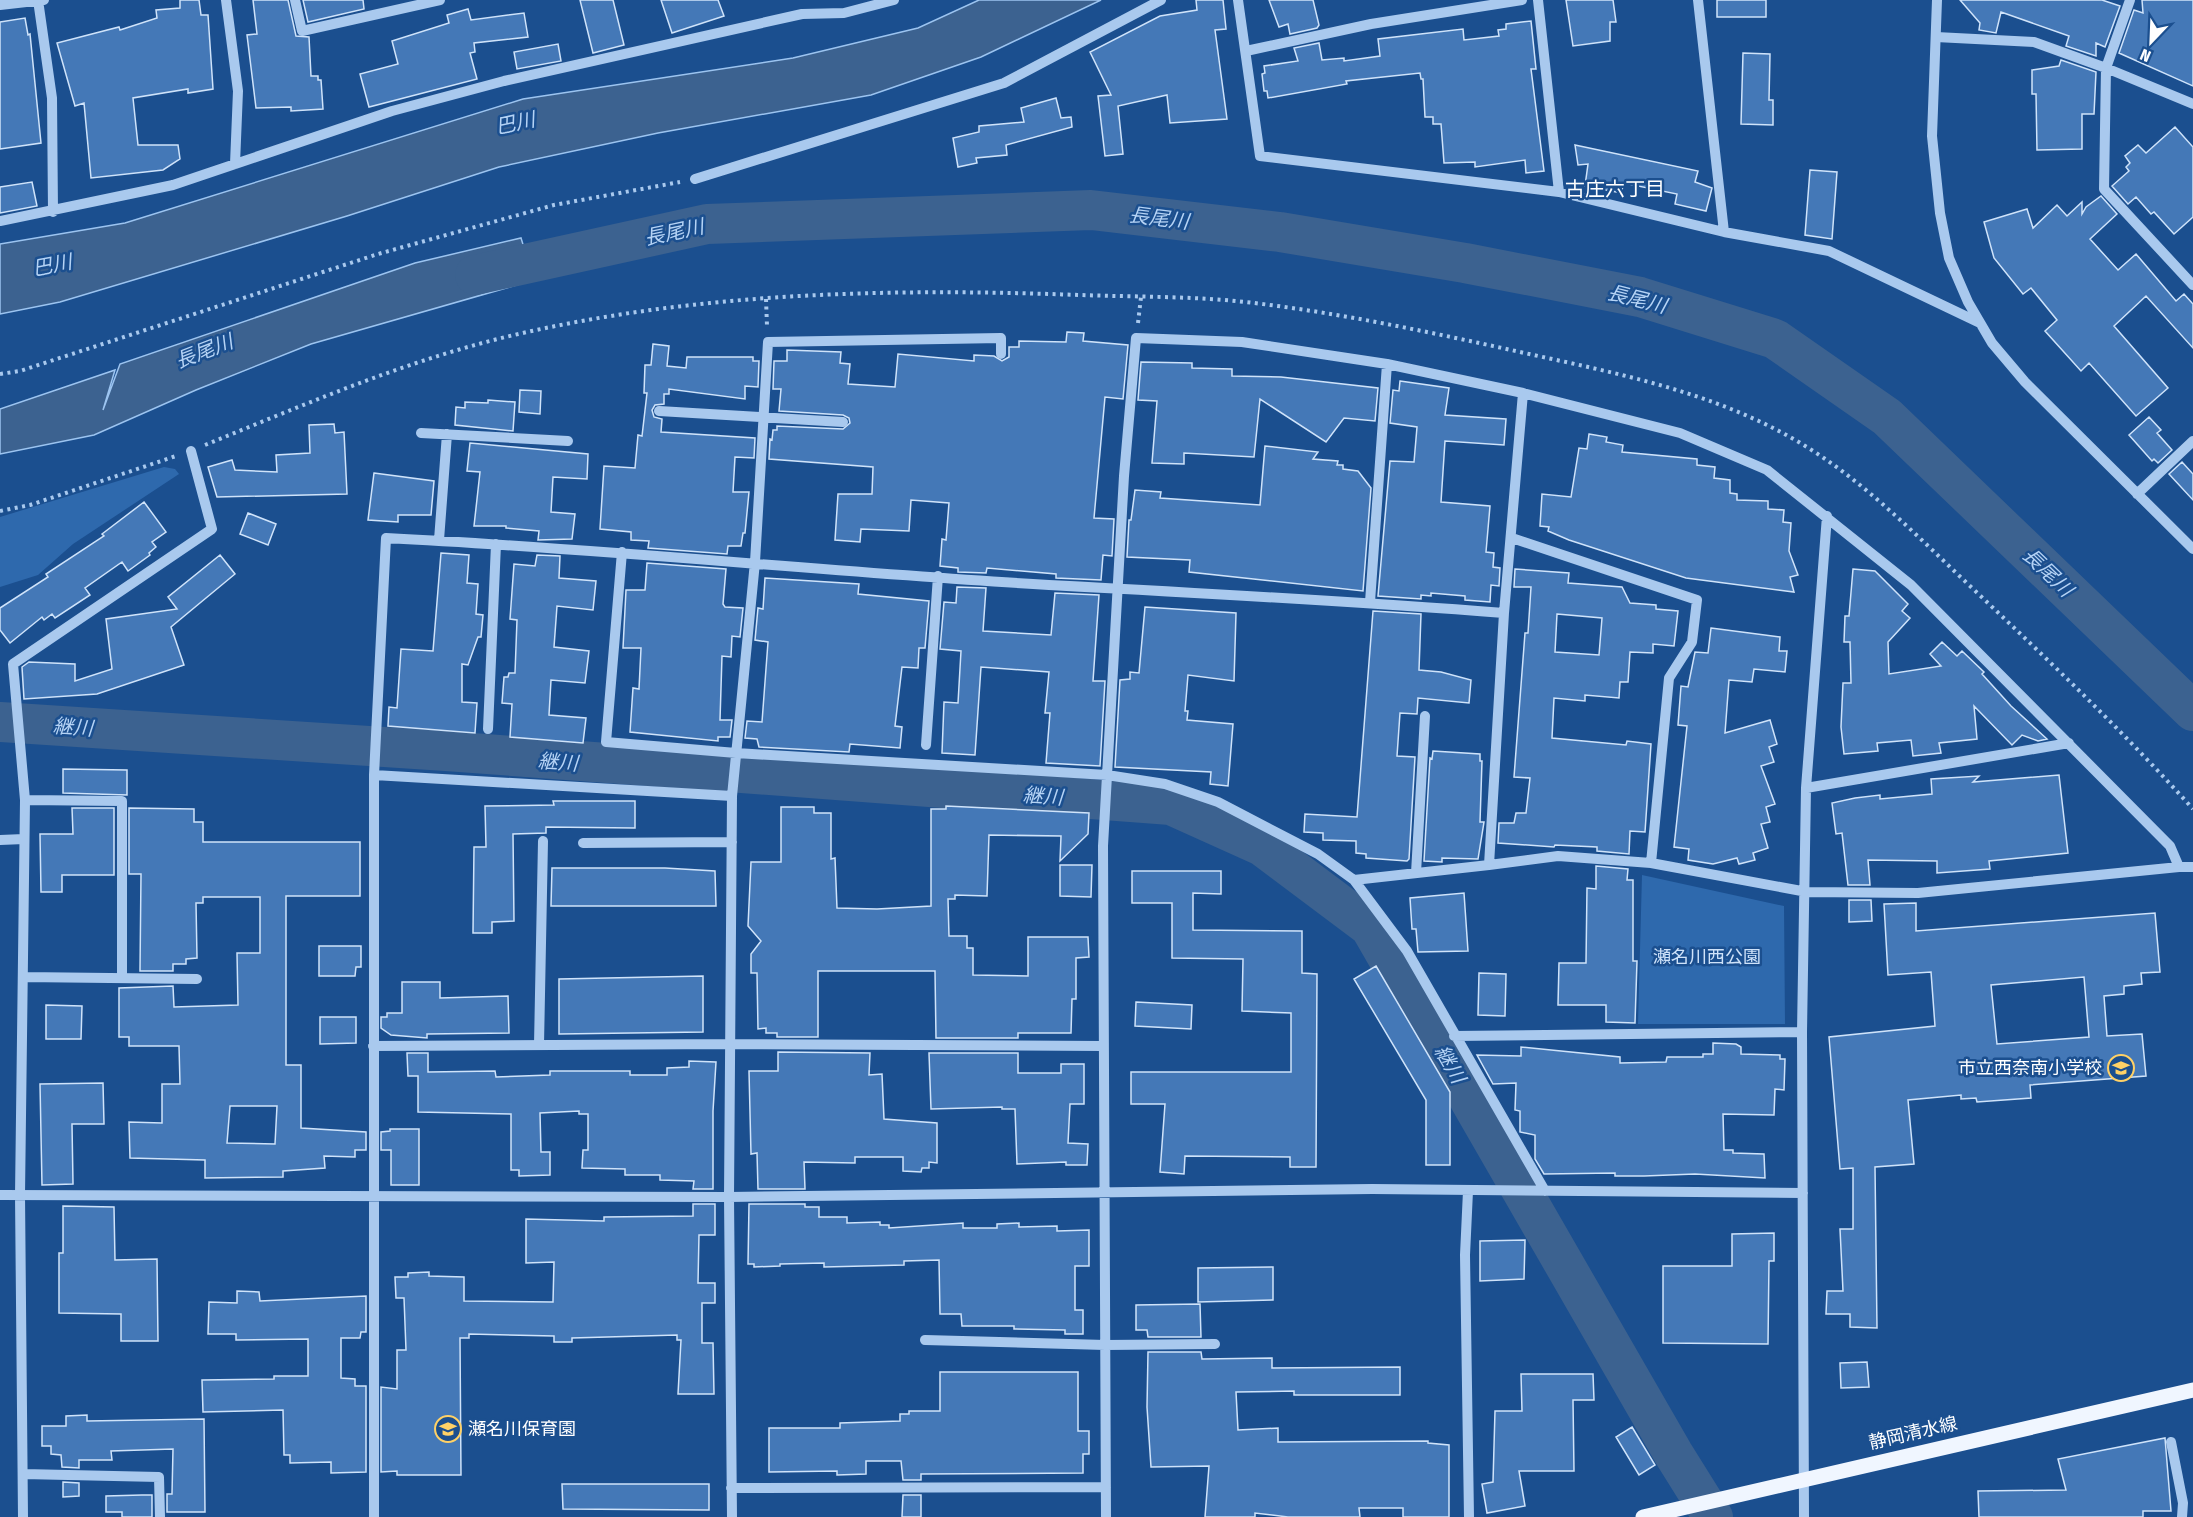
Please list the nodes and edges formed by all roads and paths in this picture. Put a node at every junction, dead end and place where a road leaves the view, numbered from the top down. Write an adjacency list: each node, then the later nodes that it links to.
1 (38, 0): 2 (street); 15 (street); 23 (street)
2 (44, 0)
3 (226, 0): 20 (street)
4 (295, 0): 14 (street)
5 (441, 0): 14 (street)
6 (894, 0): 20 (street)
7 (1161, 0): 21 (street)
8 (1238, 0): 17 (street)
9 (1522, 0): 17 (street)
10 (1538, 0): 22 (street)
11 (1698, 0): 25 (street)
12 (1937, 0): 16 (street)
13 (2130, 0): 18 (street)
14 (427, 2)
15 (0, 5)
16 (1936, 37): 18 (street); 29 (street)
17 (1246, 51): 22 (street)
18 (2106, 68): 19 (street); 26 (street)
19 (2193, 104)
20 (234, 164): 23 (street)
21 (695, 179): 34 (path)
22 (1559, 192): 25 (street)
23 (53, 212): 24 (street)
24 (0, 221)
25 (1724, 232): 29 (street)
26 (2193, 285)
27 (1141, 297): 30 (path)
28 (766, 299): 31 (path)
29 (1980, 322): 44 (street)
30 (1136, 338): 33 (street); 53 (street)
31 (768, 342): 32 (street); 37 (street)
32 (1001, 354)
33 (1387, 364): 35 (street); 54 (street)
34 (0, 374)
35 (1523, 393): 45 (street); 46 (street)
36 (659, 411): 37 (street)
37 (763, 418): 38 (street); 51 (street)
38 (843, 422)
39 (421, 433): 40 (street)
40 (447, 434): 41 (street); 47 (street)
41 (568, 441)
42 (2193, 441): 44 (street)
43 (191, 451): 65 (street)
44 (2138, 494): 49 (street)
45 (1827, 516): 58 (street); 63 (street)
46 (1512, 538): 55 (street); 71 (street)
47 (439, 540): 48 (street); 61 (street)
48 (496, 544): 50 (street); 57 (street)
49 (2193, 549)
50 (622, 552): 51 (street); 60 (street)
51 (755, 562): 52 (street); 60 (street)
52 (938, 576): 53 (street); 59 (street)
53 (1118, 587): 54 (street); 62 (street)
54 (1370, 602): 55 (street)
55 (1504, 613): 72 (street)
56 (1425, 716): 75 (street)
57 (488, 729)
58 (2069, 743): 63 (street); 73 (street)
59 (926, 745)
60 (736, 753): 62 (street); 64 (street)
61 (374, 775): 64 (street); 85 (street)
62 (1107, 775): 76 (street); 86 (street)
63 (1806, 789): 77 (street)
64 (732, 796): 69 (street)
65 (25, 800): 67 (street); 79 (street)
66 (0, 840): 67 (street)
67 (24, 840): 78 (street)
68 (543, 841): 84 (street)
69 (732, 842): 70 (street); 83 (street)
70 (583, 843)
71 (1651, 863): 72 (street); 77 (street)
72 (1489, 865): 75 (street)
73 (2179, 867): 74 (street); 77 (street)
74 (2193, 867)
75 (1416, 873): 76 (street)
76 (1354, 880): 82 (street)
77 (1807, 892): 81 (street)
78 (23, 977): 79 (street); 92 (street)
79 (122, 978): 80 (street)
80 (197, 980)
81 (1802, 1032): 82 (street); 89 (street)
82 (1454, 1036): 88 (street)
83 (731, 1044): 84 (street); 86 (street); 94 (street)
84 (540, 1045): 85 (street)
85 (373, 1046): 93 (street)
86 (1102, 1046): 90 (street)
87 (1468, 1191): 88 (street); 90 (street); 110 (street)
88 (1545, 1191): 89 (street)
89 (1803, 1192): 101 (street)
90 (1103, 1193): 94 (street); 97 (street)
91 (0, 1195): 92 (street)
92 (20, 1195): 93 (street); 100 (street)
93 (373, 1195): 94 (street); 107 (street)
94 (729, 1197): 103 (street)
95 (925, 1340): 97 (street)
96 (1215, 1344): 97 (street)
97 (1105, 1345): 102 (street)
98 (2193, 1390): 101 (main road, 静岡清水線)
99 (2171, 1442): 104 (street)
100 (23, 1474): 105 (street); 106 (street)
101 (1803, 1478): 111 (main road, 静岡清水線); 112 (street)
102 (1106, 1487): 103 (street); 109 (street)
103 (730, 1488): 108 (street)
104 (2188, 1502): 113 (street)
105 (23, 1517)
106 (160, 1517)
107 (374, 1517)
108 (732, 1517)
109 (1106, 1517)
110 (1469, 1517)
111 (1643, 1517)
112 (1804, 1517)
113 (2182, 1517)

